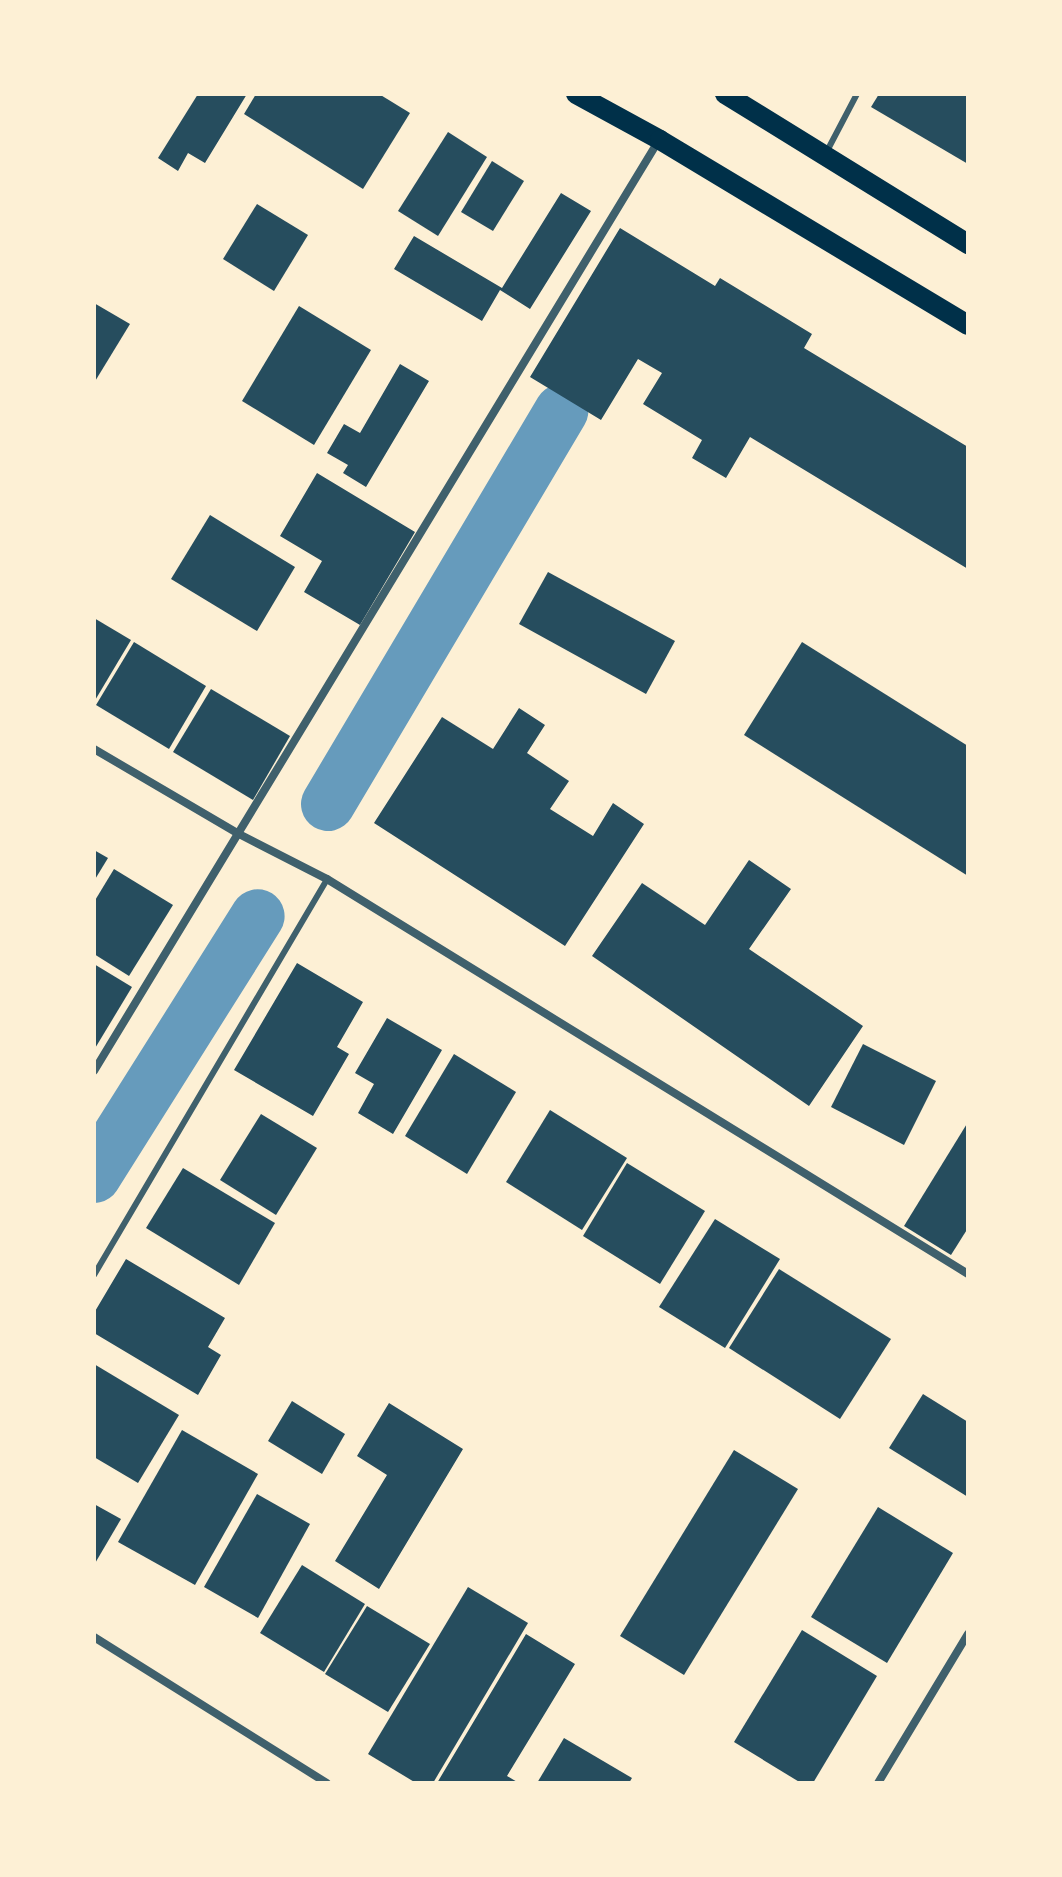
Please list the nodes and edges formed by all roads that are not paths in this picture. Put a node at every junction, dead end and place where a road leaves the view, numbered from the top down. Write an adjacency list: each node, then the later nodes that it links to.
1 (576, 94): 4 (main road)
2 (725, 94): 5 (main road)
3 (857, 94): 5 (lane)
4 (660, 140): 7 (main road); 9 (street)
5 (824, 156): 6 (main road)
6 (968, 244)
7 (968, 325)
8 (94, 749): 9 (street)
9 (239, 834): 10 (street); 11 (street)
10 (327, 879): 12 (street); 13 (lane)
11 (94, 1071)
12 (968, 1274)
13 (94, 1275)
14 (968, 1634): 17 (street)
15 (94, 1637): 16 (street)
16 (327, 1783)
17 (878, 1783)

